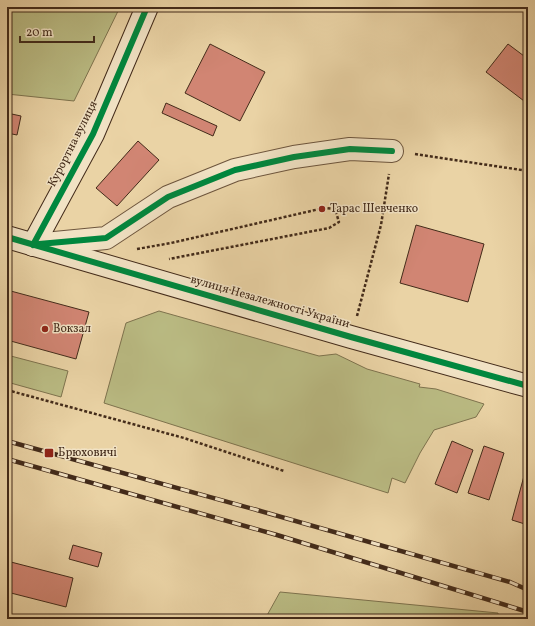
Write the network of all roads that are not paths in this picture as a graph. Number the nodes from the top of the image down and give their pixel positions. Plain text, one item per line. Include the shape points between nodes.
1 (147, 7) edge
2 (392, 151) road end
3 (7, 237) edge
4 (33, 245) junction
5 (528, 386) edge

1 - 4 main road, Курортна вулиця via 93,134
2 - 4 main road via 350,149 294,157 235,170 168,197 106,238
3 - 4 main road, вулиця Незалежності України
4 - 5 main road, вулиця Незалежності України

